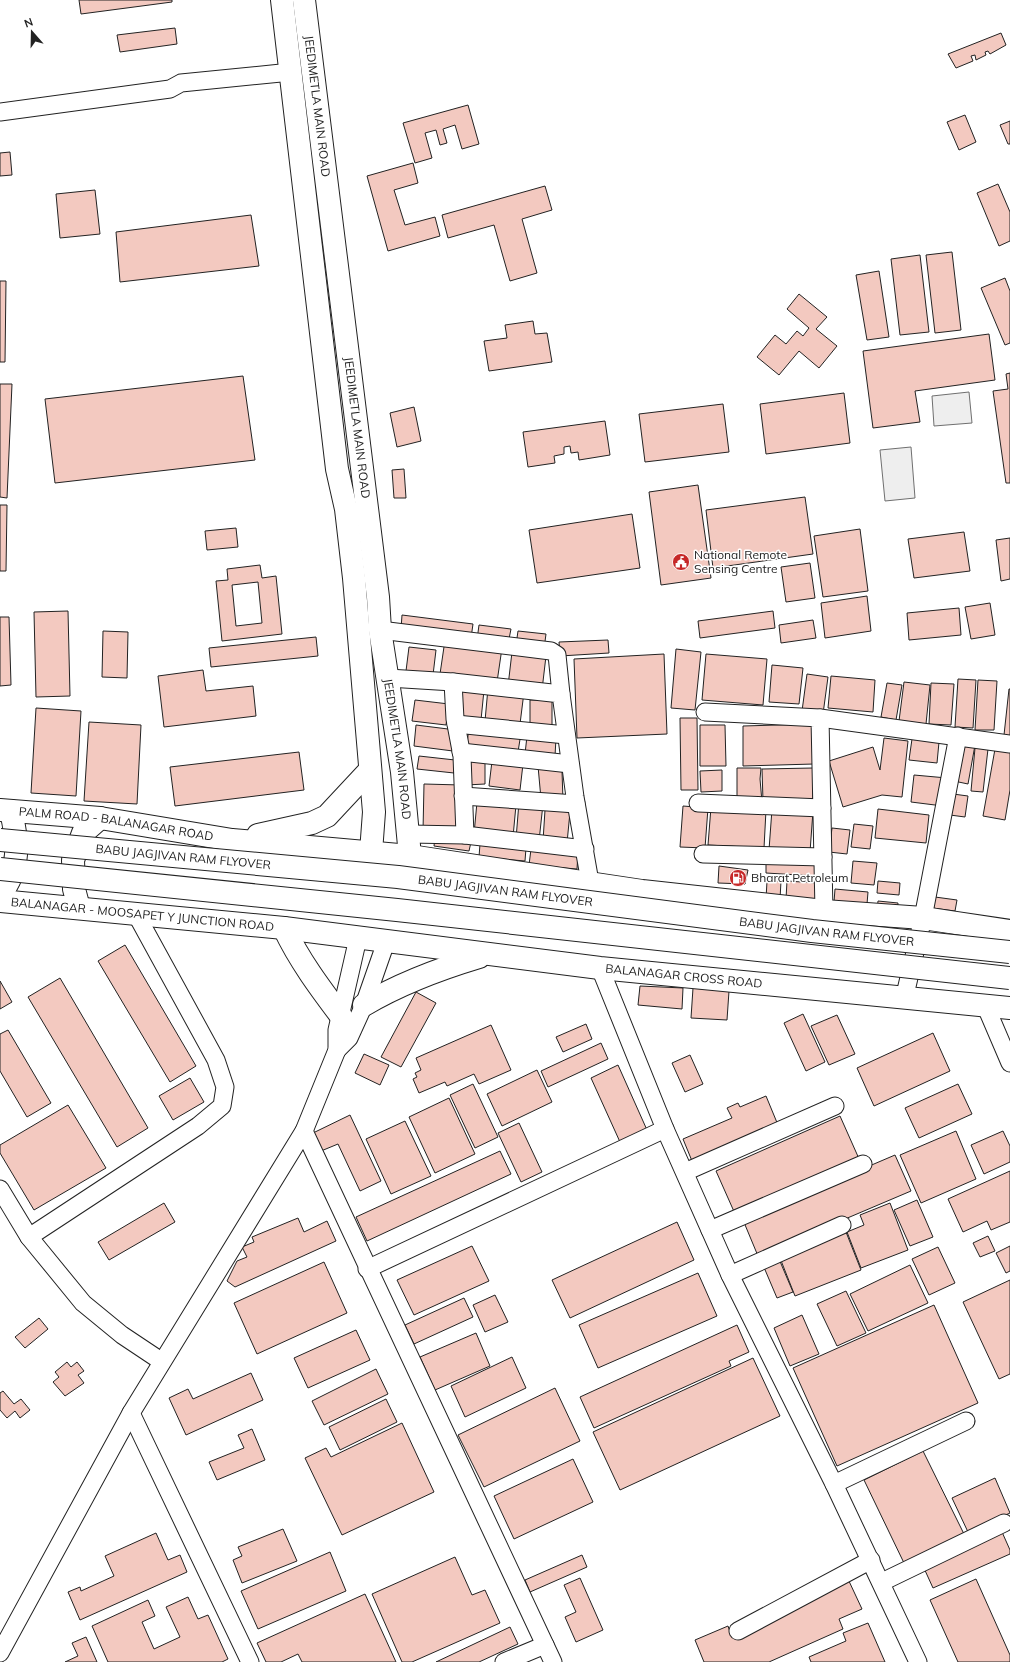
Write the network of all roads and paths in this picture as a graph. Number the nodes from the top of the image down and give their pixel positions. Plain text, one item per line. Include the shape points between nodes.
1 (282, 0) edge
2 (304, 0) edge
3 (291, 78) junction
4 (0, 112) edge
5 (328, 198) junction
6 (306, 202) junction
7 (380, 630) junction
8 (388, 678) junction
9 (453, 682) junction
10 (561, 694) junction
11 (705, 712) dead end
12 (820, 718) junction
13 (456, 724) junction
14 (566, 735) junction
15 (958, 736) junction
16 (1010, 744) edge
17 (461, 752) junction
18 (570, 764) junction
19 (369, 771) junction
20 (463, 796) junction
21 (698, 803) dead end
22 (576, 804) junction
23 (822, 808) junction
24 (6, 810) edge
25 (100, 818) junction
26 (409, 834) junction
27 (465, 835) junction
28 (0, 840) edge
29 (232, 840) junction
30 (585, 849) junction
31 (371, 852) junction
32 (703, 854) dead end
33 (410, 856) junction
34 (823, 857) junction
35 (0, 869) edge
36 (590, 882) junction
37 (0, 895) edge
38 (0, 901) edge
39 (79, 908) junction
40 (824, 911) junction
41 (136, 914) junction
42 (923, 918) junction
43 (284, 928) junction
44 (1010, 931) edge
45 (358, 938) junction
46 (386, 942) junction
47 (1010, 952) edge
48 (488, 954) junction
49 (600, 968) junction
50 (1010, 978) edge
51 (904, 999) junction
52 (364, 1005) junction
53 (986, 1007) junction
54 (1010, 1008) edge
55 (341, 1016) junction
56 (337, 1050) junction
57 (1010, 1063) edge
58 (835, 1106) dead end
59 (665, 1129) junction
60 (304, 1131) junction
61 (863, 1164) dead end
62 (685, 1172) junction
63 (0, 1189) edge
64 (842, 1225) dead end
65 (710, 1230) junction
66 (29, 1237) junction
67 (367, 1269) junction
68 (730, 1275) junction
69 (161, 1361) junction
70 (131, 1412) junction
71 (966, 1421) dead end
72 (834, 1484) junction
73 (1004, 1523) dead end
74 (871, 1560) junction
75 (882, 1582) junction
76 (738, 1631) dead end
77 (545, 1645) junction
78 (0, 1654) edge
79 (250, 1662) edge
80 (504, 1662) edge
81 (553, 1662) edge
82 (918, 1662) edge

1 - 3 main road, JEEDIMETLA MAIN ROAD
2 - 5 main road, JEEDIMETLA MAIN ROAD
3 - 4 street via 178,94 170,89
3 - 6 main road, JEEDIMETLA MAIN ROAD
5 - 6 main road
5 - 7 main road, JEEDIMETLA MAIN ROAD
6 - 19 main road, JEEDIMETLA MAIN ROAD via 337,469 346,509 354,578
7 - 8 main road, JEEDIMETLA MAIN ROAD
7 - 10 street via 551,651 557,655
8 - 9 street
8 - 26 main road, JEEDIMETLA MAIN ROAD
9 - 10 street
9 - 13 street
10 - 14 street
11 - 12 street
12 - 15 street
12 - 23 street
13 - 14 street
13 - 17 street
14 - 18 street
15 - 16 street
15 - 42 street
17 - 18 street
17 - 20 street
18 - 22 street
19 - 29 main road via 327,816 293,828
19 - 31 main road, JEEDIMETLA MAIN ROAD via 374,812
20 - 22 street
20 - 27 street
21 - 23 street
22 - 30 street
23 - 34 street
24 - 25 main road, PALM ROAD - BALANAGAR ROAD
24 - 37 main road via 16,833 17,856 10,883
25 - 29 main road, PALM ROAD - BALANAGAR ROAD
25 - 39 main road via 83,833 73,860 74,888
26 - 27 street
26 - 33 main road, JEEDIMETLA MAIN ROAD
27 - 30 street
28 - 47 main road, BABU JAGJIVAN RAM FLYOVER, bridge via 398,877 812,931
29 - 31 main road, PALM ROAD - BALANAGAR ROAD
30 - 36 street
31 - 33 main road, PALM ROAD - BALANAGAR ROAD
32 - 34 street
33 - 36 main road, PALM ROAD - BALANAGAR ROAD
34 - 40 street
35 - 50 main road, BABU JAGJIVAN RAM FLYOVER, bridge
36 - 40 main road
38 - 39 main road, BALANAGAR - MOOSAPET Y JUNCTION ROAD
39 - 41 main road, BALANAGAR - MOOSAPET Y JUNCTION ROAD
40 - 42 main road
41 - 43 main road, BALANAGAR - MOOSAPET Y JUNCTION ROAD
41 - 66 street via 216,1060 225,1088 222,1106 198,1126
42 - 44 main road
42 - 51 street
43 - 45 main road
43 - 55 main road via 313,979
45 - 46 main road, BALANAGAR CROSS ROAD
45 - 55 street
46 - 48 main road, BALANAGAR CROSS ROAD
46 - 52 street
48 - 49 main road, BALANAGAR CROSS ROAD
48 - 52 main road via 434,970 389,990
49 - 51 main road, BALANAGAR CROSS ROAD
49 - 59 street
51 - 53 main road, BALANAGAR CROSS ROAD
52 - 56 street via 350,1038
53 - 54 main road, BALANAGAR CROSS ROAD
53 - 57 street
55 - 56 street via 337,1030
56 - 60 street
58 - 62 street
59 - 62 street
59 - 67 street
60 - 67 street
60 - 69 street
61 - 65 street
62 - 65 street
63 - 66 street
64 - 68 street
65 - 68 street
66 - 69 street via 83,1303 122,1336
67 - 77 street
68 - 72 street
69 - 70 street
70 - 78 street
70 - 79 street
71 - 72 street
72 - 74 street
73 - 75 street
74 - 75 street
74 - 76 street
75 - 82 street
77 - 80 street
77 - 81 street

